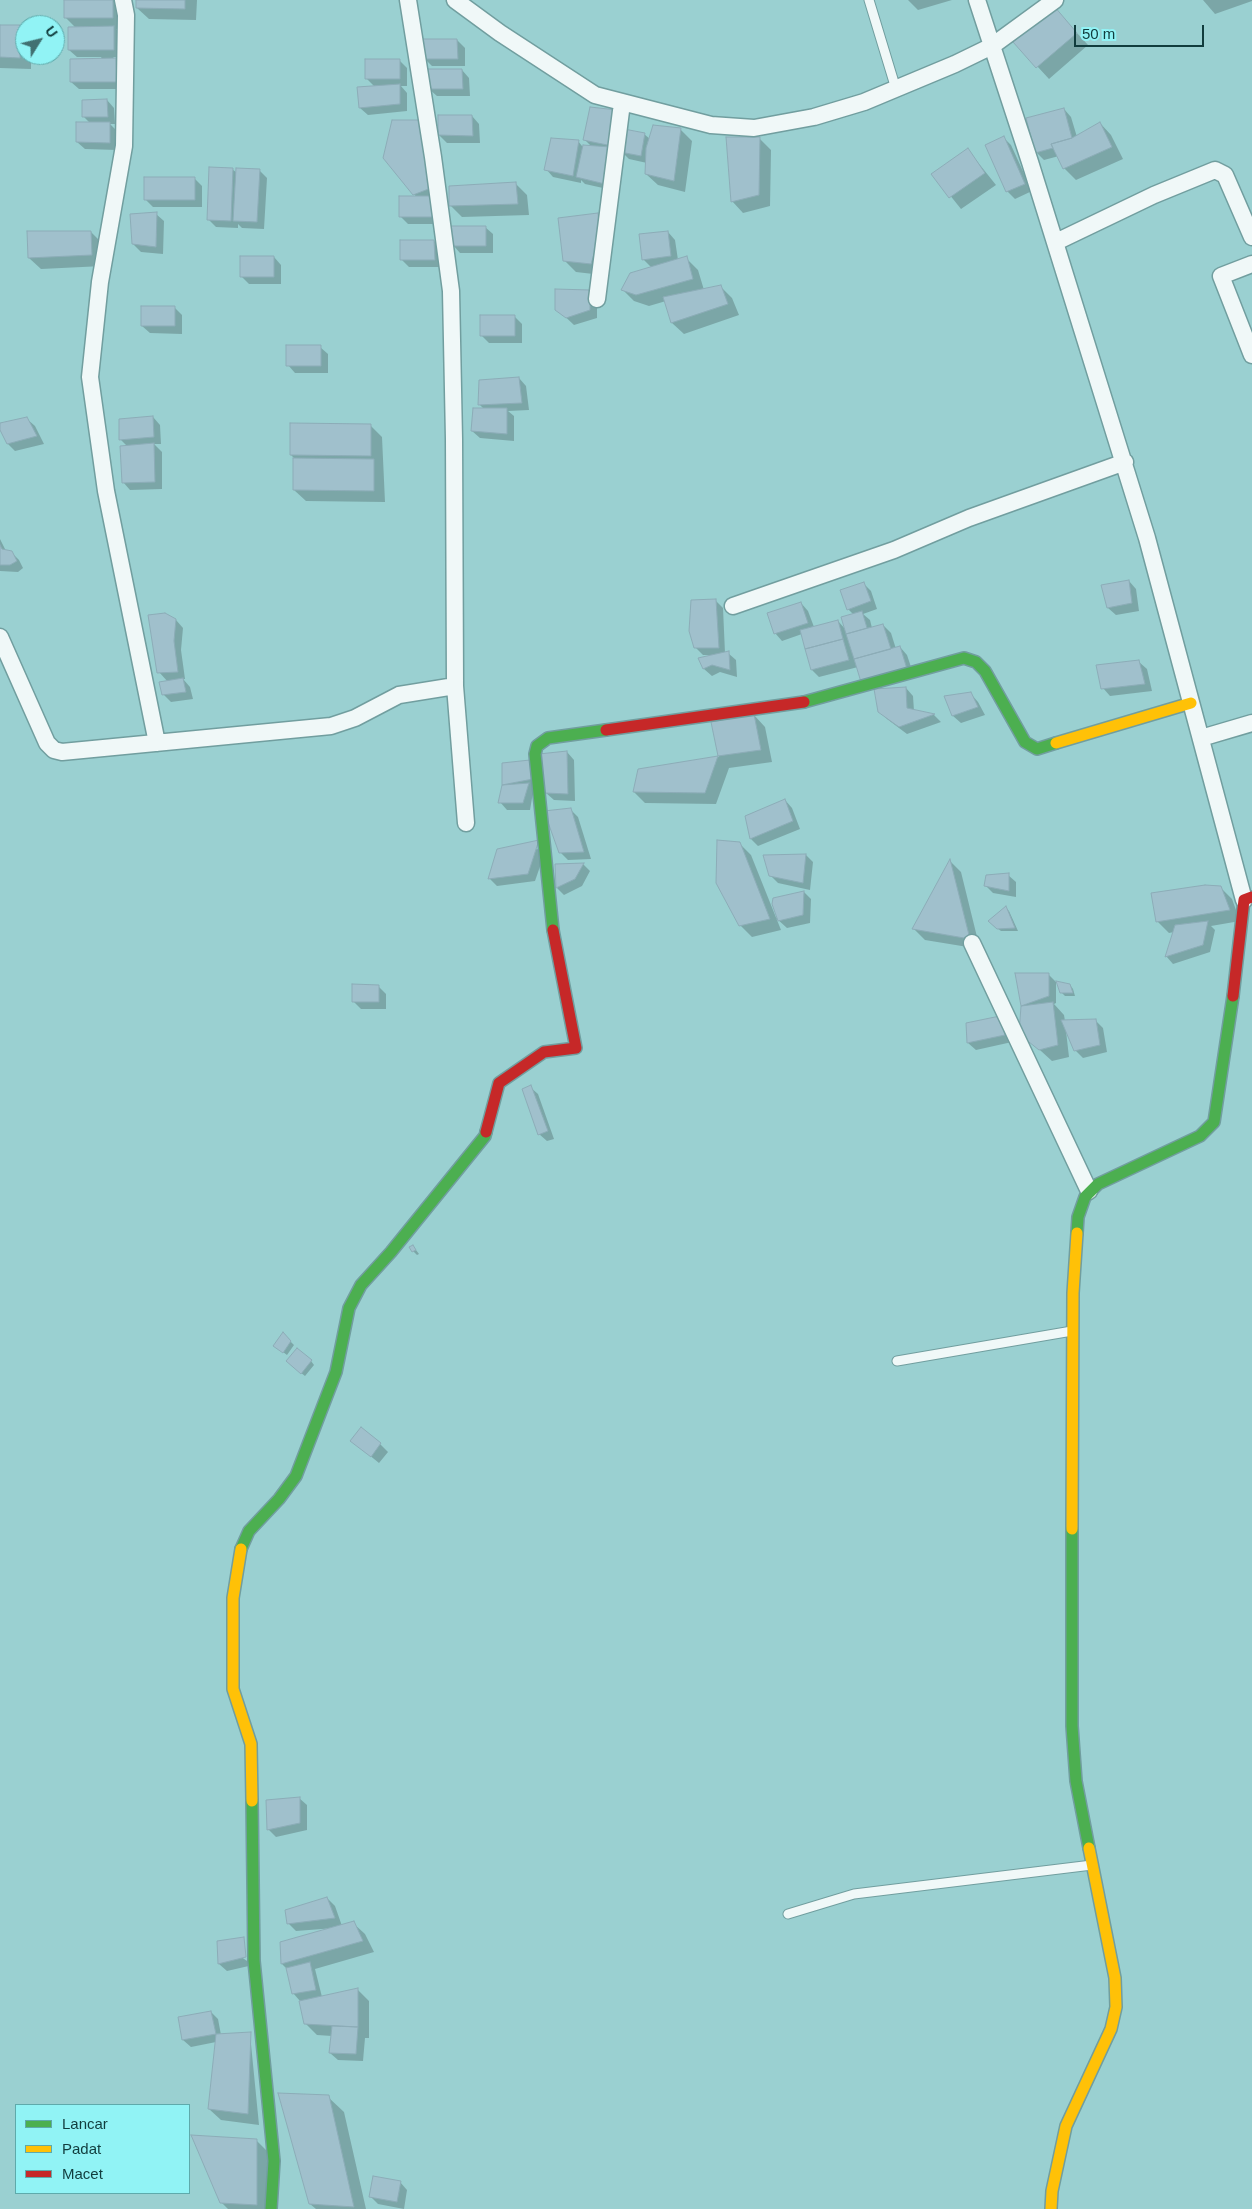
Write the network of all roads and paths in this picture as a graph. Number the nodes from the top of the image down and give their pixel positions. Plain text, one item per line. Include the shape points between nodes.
1 (123, 0) edge
2 (408, 0) edge
3 (455, 0) edge
4 (869, 0) edge
5 (977, 0) edge
6 (1055, 0) edge
7 (992, 46) junction
8 (896, 89) junction
9 (622, 103) junction
10 (1252, 237) edge
11 (1056, 242) junction
12 (1252, 264) edge
13 (597, 300) dead end
14 (1252, 355) edge
15 (1125, 462) junction
16 (733, 606) dead end
17 (0, 637) edge
18 (456, 686) junction
19 (1191, 703) junction
20 (1252, 723) edge
21 (1201, 738) junction
22 (157, 742) junction
23 (466, 823) dead end
24 (1248, 898) edge
25 (972, 943) dead end
26 (1089, 1191) junction
27 (1073, 1331) junction
28 (897, 1361) dead end
29 (1092, 1865) junction
30 (788, 1914) dead end
31 (271, 2209) edge
32 (1051, 2209) edge

1 - 22 street via 126,15 124,146 100,282 90,377 106,491
2 - 18 street via 451,291
3 - 9 street via 590,93
4 - 8 lane
5 - 7 street
6 - 7 street
7 - 8 street
7 - 11 street
8 - 9 street via 814,117 754,128 711,125
9 - 13 street
10 - 11 street via 1225,175 1215,170
11 - 15 street
12 - 14 street via 1221,276
15 - 16 street via 970,518 894,550
15 - 19 street
17 - 22 street via 35,721 54,750 62,752
18 - 22 street via 399,694 356,718 331,726
18 - 23 street
19 - 21 street
19 - 31 street via 1038,749 1025,742 986,671 976,662 964,658 796,704 559,736 548,738 537,746 535,754 554,935 576,1048 544,1052 499,1083 485,1136 391,1252 360,1285 349,1308 336,1372 296,1476 249,1531 238,1558 233,1598 233,1689 251,1744 254,1962 274,2161
20 - 21 street
21 - 24 street
24 - 26 street via 1214,1122 1200,1136
25 - 26 street
26 - 27 street via 1078,1217
27 - 28 lane
27 - 29 street via 1072,1726 1075,1776
29 - 30 lane via 854,1894
29 - 32 street via 1114,1978 1116,2006 1111,2028 1066,2126

